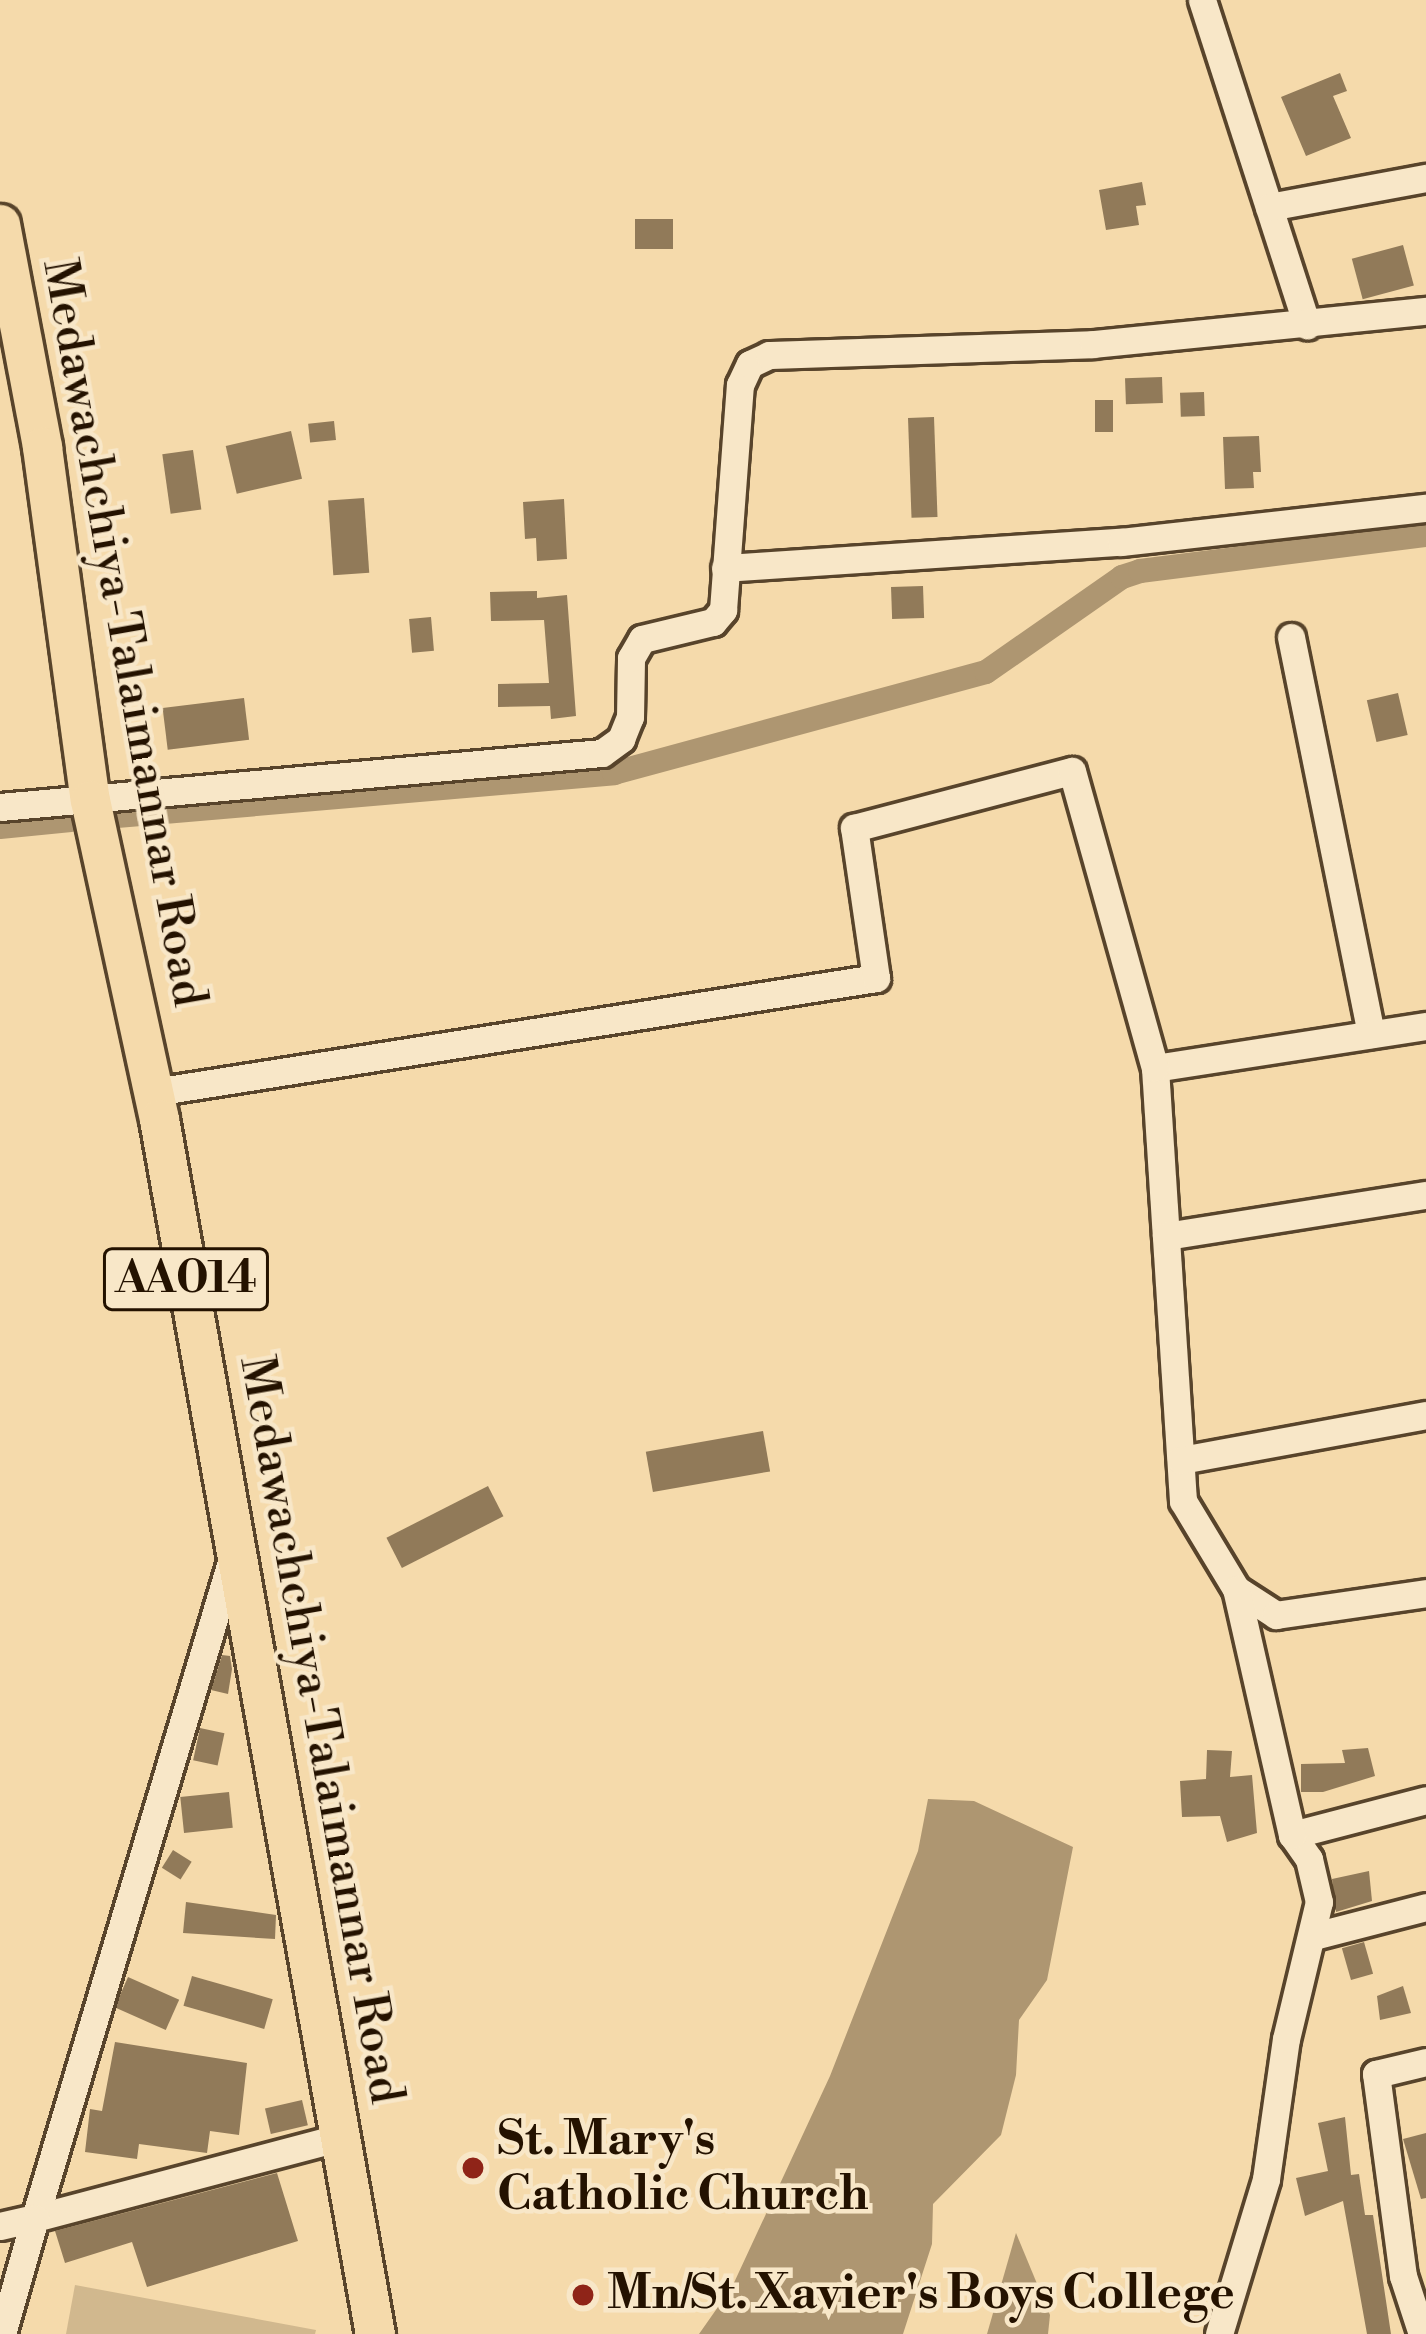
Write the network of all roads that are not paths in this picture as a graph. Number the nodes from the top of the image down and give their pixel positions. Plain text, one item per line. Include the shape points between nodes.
1 (1202, 0) edge
2 (1426, 178) edge
3 (1269, 207) junction
4 (0, 224) edge
5 (1426, 311) edge
6 (1307, 326) junction
7 (1426, 508) edge
8 (725, 568) junction
9 (1292, 637) dead end
10 (90, 800) junction
11 (0, 807) edge
12 (1426, 1026) edge
13 (1371, 1034) junction
14 (1155, 1068) junction
15 (154, 1092) junction
16 (1426, 1195) edge
17 (1166, 1236) junction
18 (1426, 1415) edge
19 (1181, 1460) junction
20 (233, 1555) junction
21 (1236, 1589) junction
22 (1426, 1594) edge
23 (1426, 1800) edge
24 (1292, 1835) junction
25 (1426, 1907) edge
26 (1314, 1936) junction
27 (1426, 2062) edge
28 (342, 2137) junction
29 (35, 2218) junction
30 (0, 2226) edge
31 (1415, 2270) edge
32 (2, 2334) edge
33 (375, 2334) edge
34 (1219, 2334) edge
35 (1422, 2334) edge

1 - 3 street
2 - 3 street
3 - 6 street
4 - 10 highway, Medawachchiya-Talaimannar Road / AA014 via 42,447
5 - 6 street
6 - 8 street via 1093,344 770,355 750,364 740,386
7 - 8 street via 1121,542
8 - 10 street via 723,610 713,622 642,639 632,658 629,717 621,739 602,753
9 - 13 street
10 - 11 street
10 - 15 highway, Medawachchiya-Talaimannar Road / AA014
12 - 13 street
13 - 14 street
14 - 15 street via 1072,771 854,828 876,978
14 - 17 street
15 - 20 highway, Medawachchiya-Talaimannar Road / AA014
16 - 17 street
17 - 19 street
18 - 19 street
19 - 21 street via 1184,1501
20 - 28 highway, Medawachchiya-Talaimannar Road / AA014
20 - 29 street
21 - 22 street via 1276,1615
21 - 24 street
23 - 24 street
24 - 26 street via 1309,1859 1319,1902
25 - 26 street
26 - 34 street via 1286,2039 1266,2180
27 - 31 street via 1376,2074
28 - 29 street
28 - 33 highway, Medawachchiya-Talaimannar Road / AA014
29 - 30 street
29 - 32 street
31 - 35 street

